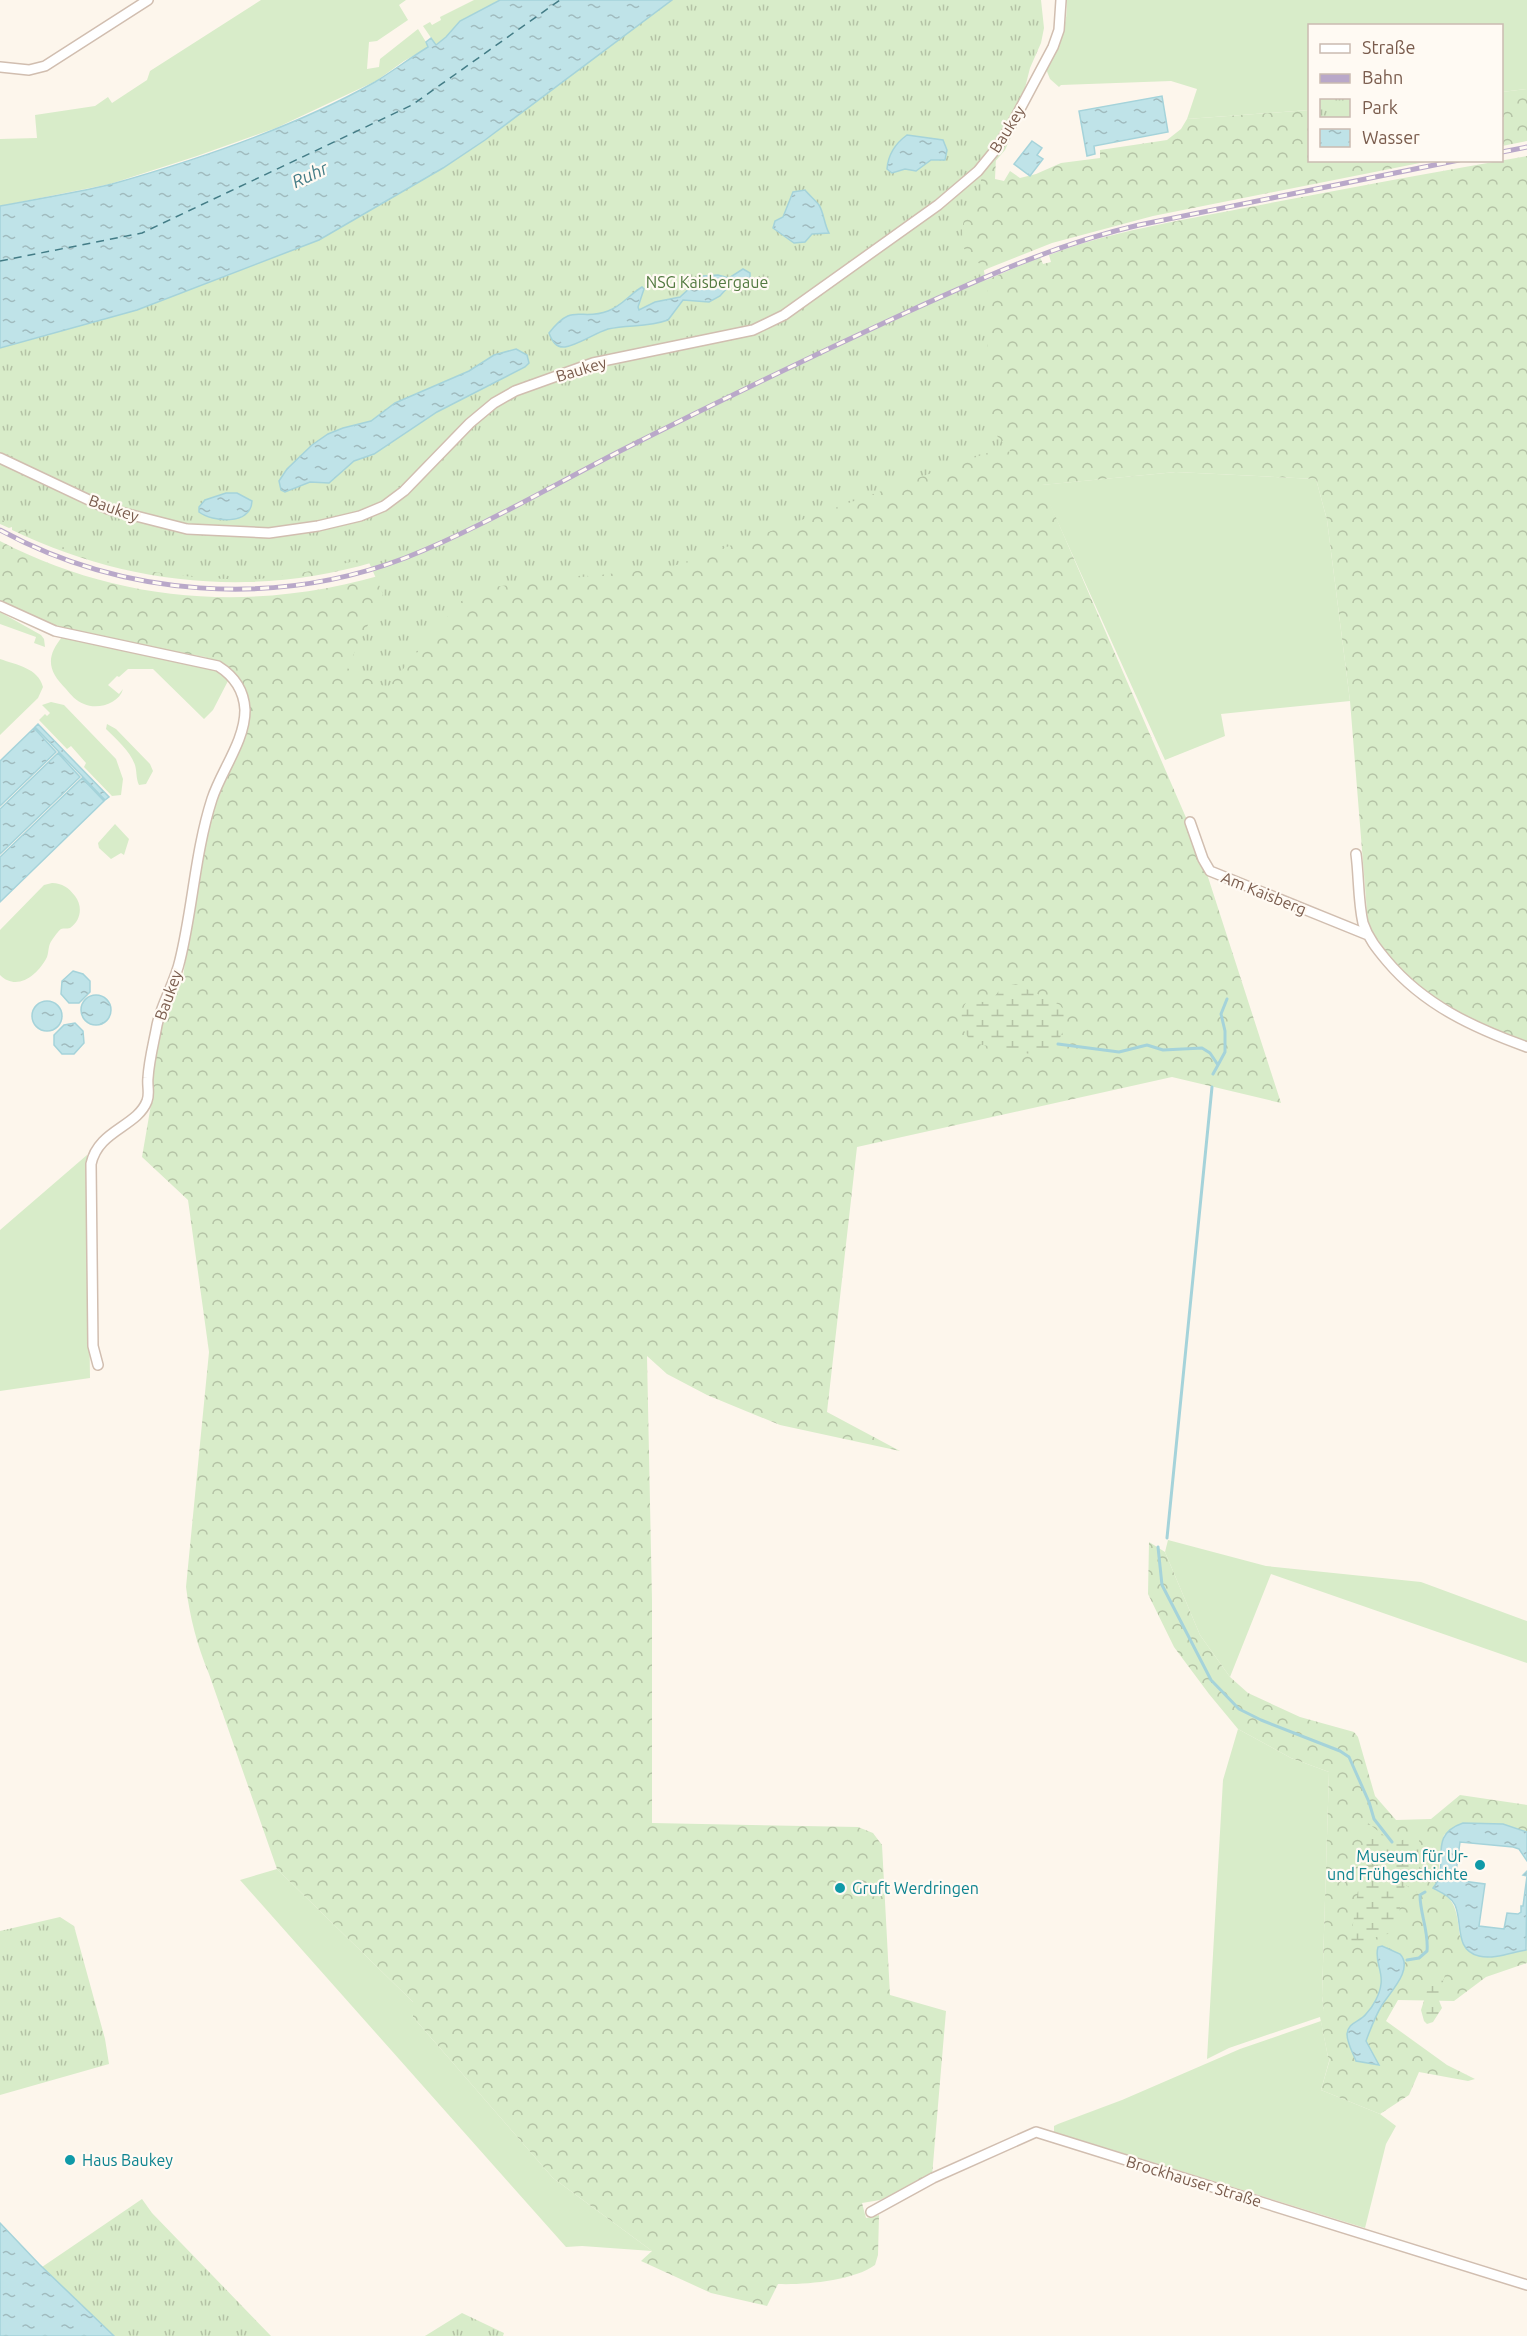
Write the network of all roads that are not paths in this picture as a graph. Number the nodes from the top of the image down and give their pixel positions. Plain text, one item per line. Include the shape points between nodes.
1 (148, 0) edge
2 (1061, 0) edge
3 (0, 67) edge
4 (0, 458) edge
5 (0, 606) edge
6 (1190, 822) dead end
7 (1356, 854) dead end
8 (1368, 935) junction
9 (1527, 1047) edge
10 (98, 1365) dead end
11 (871, 2212) dead end
12 (1527, 2284) edge

1 - 3 street via 45,66 29,70
2 - 4 street, Baukey via 1059,30 1053,47 1012,124 978,171 938,205 784,315 753,330 593,363 515,391 470,423 404,491 384,506 318,526 269,533 187,530 108,509
5 - 10 street, Baukey via 55,631 218,666 237,682 244,710 242,729 211,801 180,961 158,1021 149,1064 149,1098 144,1108 99,1145 93,1155 93,1346
6 - 8 street, Am Kaisberg via 1210,871
7 - 8 street via 1363,922
8 - 9 street via 1399,976 1417,992 1469,1024
11 - 12 street, Brockhauser Straße via 933,2178 1036,2132

